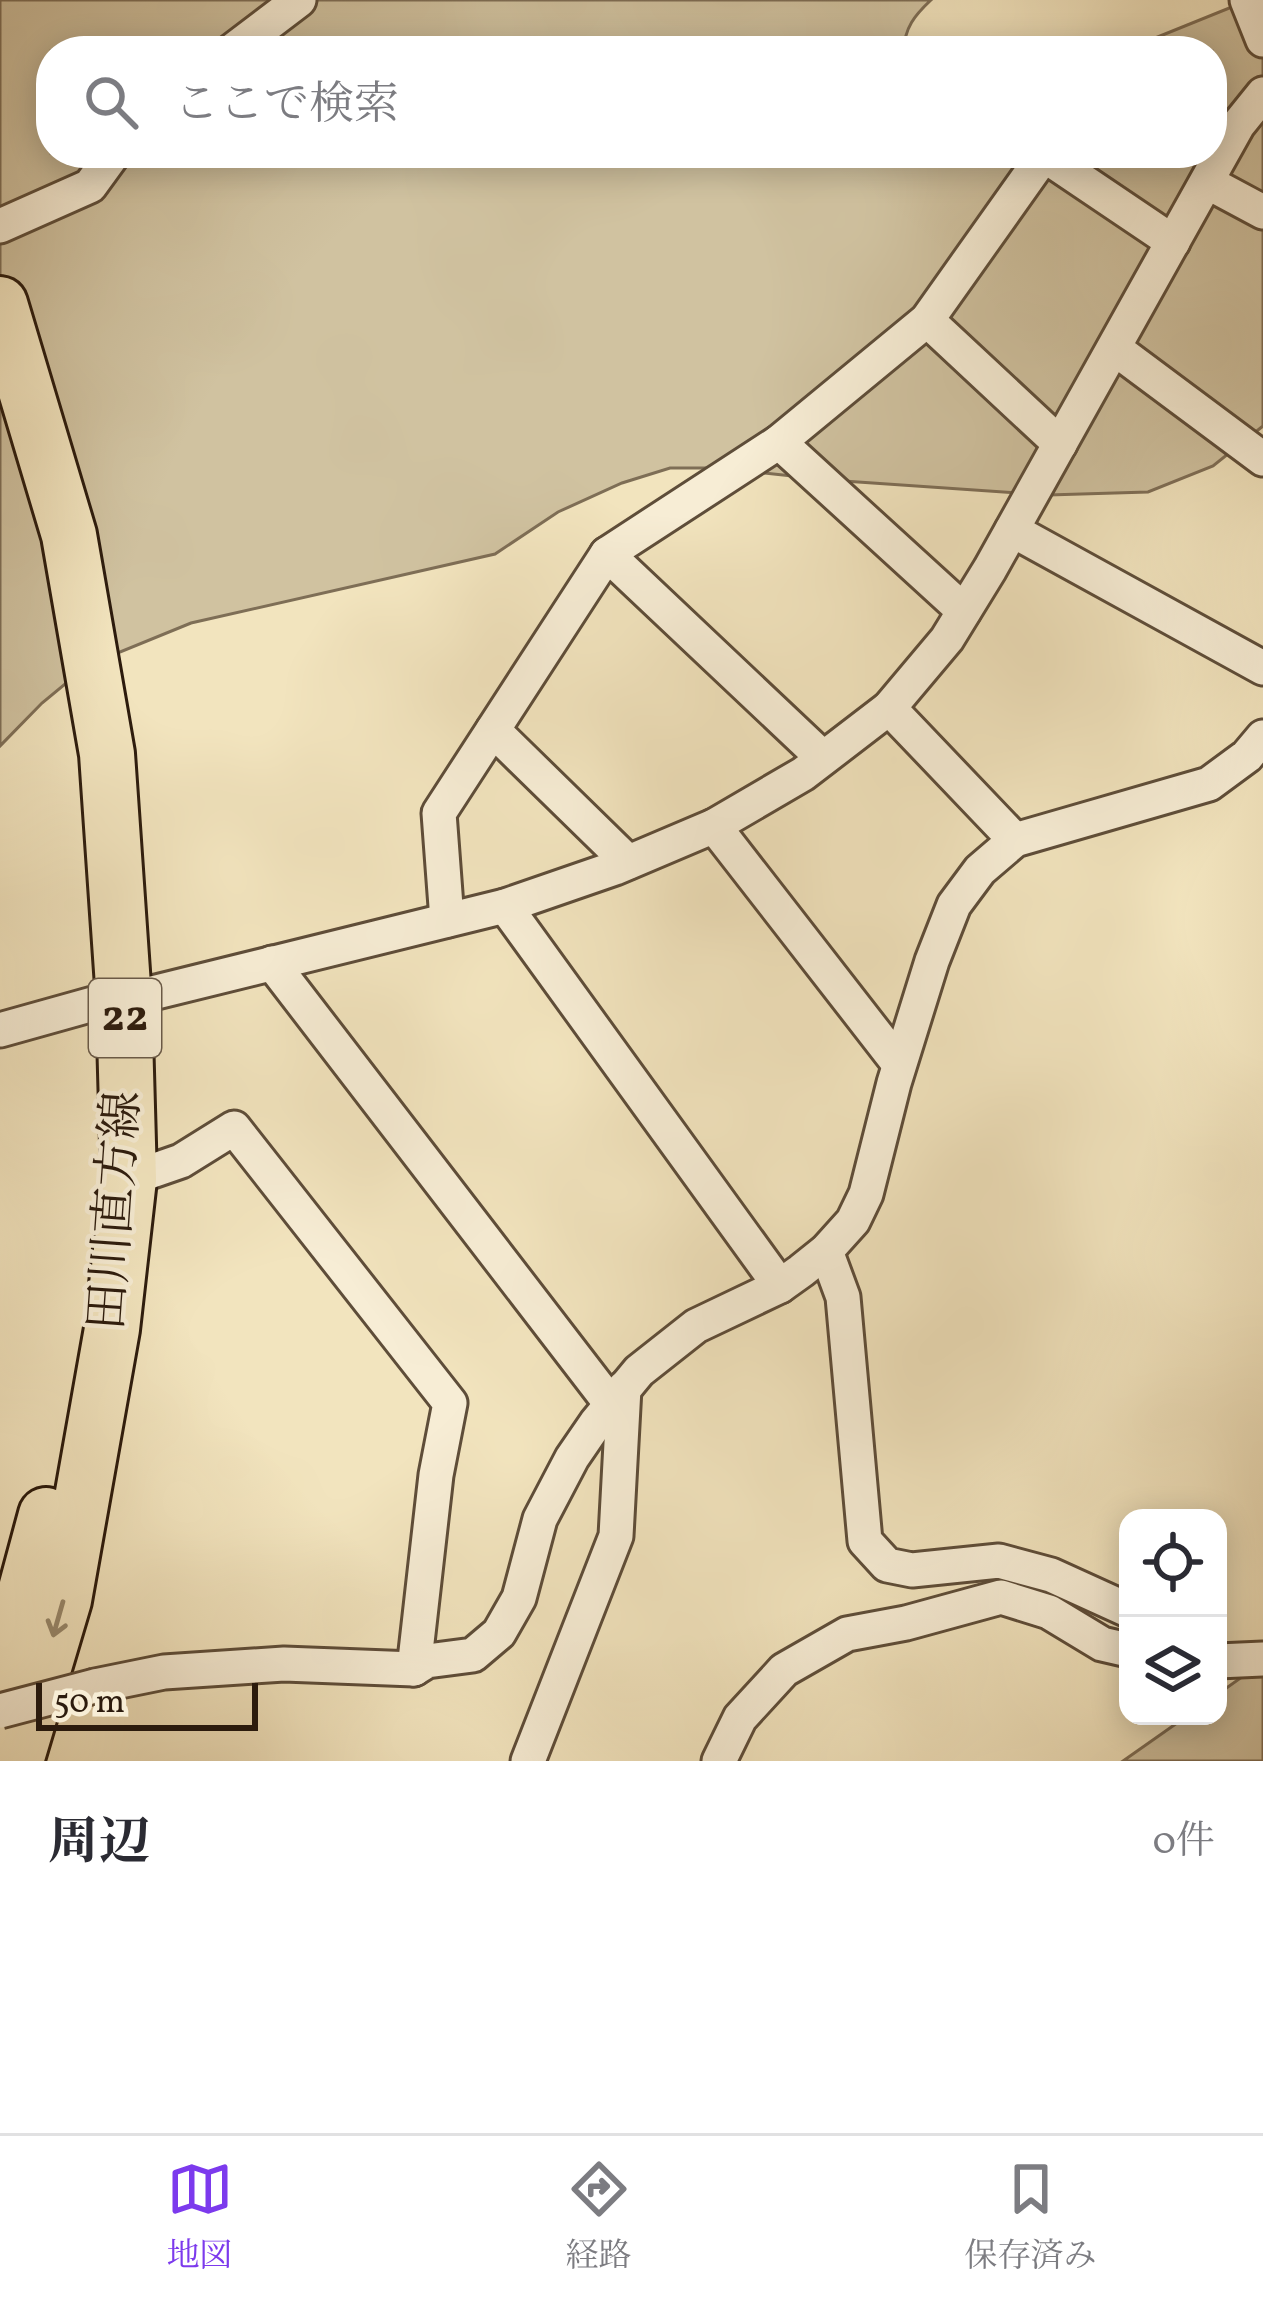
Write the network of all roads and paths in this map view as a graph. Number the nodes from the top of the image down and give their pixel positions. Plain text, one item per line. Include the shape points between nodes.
1 (299, 0) edge
2 (1246, 0) edge
3 (252, 36) edge
4 (1263, 40) edge
5 (1263, 94) edge
6 (1227, 145) edge
7 (103, 168) edge
8 (1035, 168) edge
9 (1063, 168) edge
10 (1215, 168) edge
11 (1207, 182) junction
12 (1263, 212) edge
13 (0, 226) edge
14 (1173, 242) junction
15 (0, 304) edge
16 (927, 320) junction
17 (1114, 348) junction
18 (0, 404) edge
19 (778, 442) junction
20 (1060, 444) junction
21 (1263, 459) edge
22 (1012, 530) junction
23 (607, 554) junction
24 (964, 611) junction
25 (1263, 668) edge
26 (890, 708) junction
27 (493, 730) junction
28 (1263, 736) edge
29 (824, 758) junction
30 (714, 826) junction
31 (1015, 840) junction
32 (628, 862) junction
33 (505, 906) junction
34 (446, 920) junction
35 (272, 963) junction
36 (108, 1002) junction
37 (0, 1030) edge
38 (899, 1064) junction
39 (129, 1179) junction
40 (826, 1252) junction
41 (780, 1286) junction
42 (618, 1396) junction
43 (1119, 1606) edge
44 (1119, 1648) edge
45 (1263, 1658) edge
46 (1227, 1660) edge
47 (414, 1669) junction
48 (0, 1686) edge
49 (0, 1711) edge
50 (16, 1761) edge
51 (528, 1761) edge
52 (719, 1761) edge

1 - 3 street
2 - 4 street
5 - 6 street
7 - 13 street via 90,186
8 - 16 street
9 - 14 street
10 - 11 street
11 - 12 street
11 - 14 street
14 - 17 street
15 - 36 main road, 田川直方線 / 22 via 69,535 107,754
16 - 19 street
16 - 20 street
17 - 20 street
17 - 21 street
18 - 36 main road, 田川直方線 / 22 via 38,548 76,753
19 - 23 street
19 - 24 street
20 - 22 street
22 - 24 street
22 - 25 street
23 - 27 street
23 - 29 street
24 - 26 street
26 - 29 street
26 - 31 street
27 - 32 street
27 - 34 street via 439,813
28 - 31 street via 1209,784
29 - 30 street
30 - 32 street
30 - 38 street
31 - 38 street via 954,905
32 - 33 street
33 - 34 street
33 - 41 street
34 - 35 street
35 - 36 street
35 - 42 street
36 - 37 street
36 - 39 main road, 田川直方線 / 22
36 - 48 main road, 田川直方線 / 22 via 76,1352 44,1528
38 - 40 street via 866,1194
39 - 47 street via 182,1161 234,1128 450,1403
39 -> 50 main road, 田川直方線 / 22 via 112,1329 64,1600
40 - 41 street
40 - 43 street via 843,1297 865,1541 887,1565 1000,1561
41 - 42 street via 696,1326
42 - 47 street via 540,1520 519,1598 499,1634 473,1655
42 - 51 street via 616,1536
44 - 52 street via 1001,1597 847,1634 784,1670 740,1718
45 - 46 street
47 - 49 street, bridge via 284,1664 164,1672

